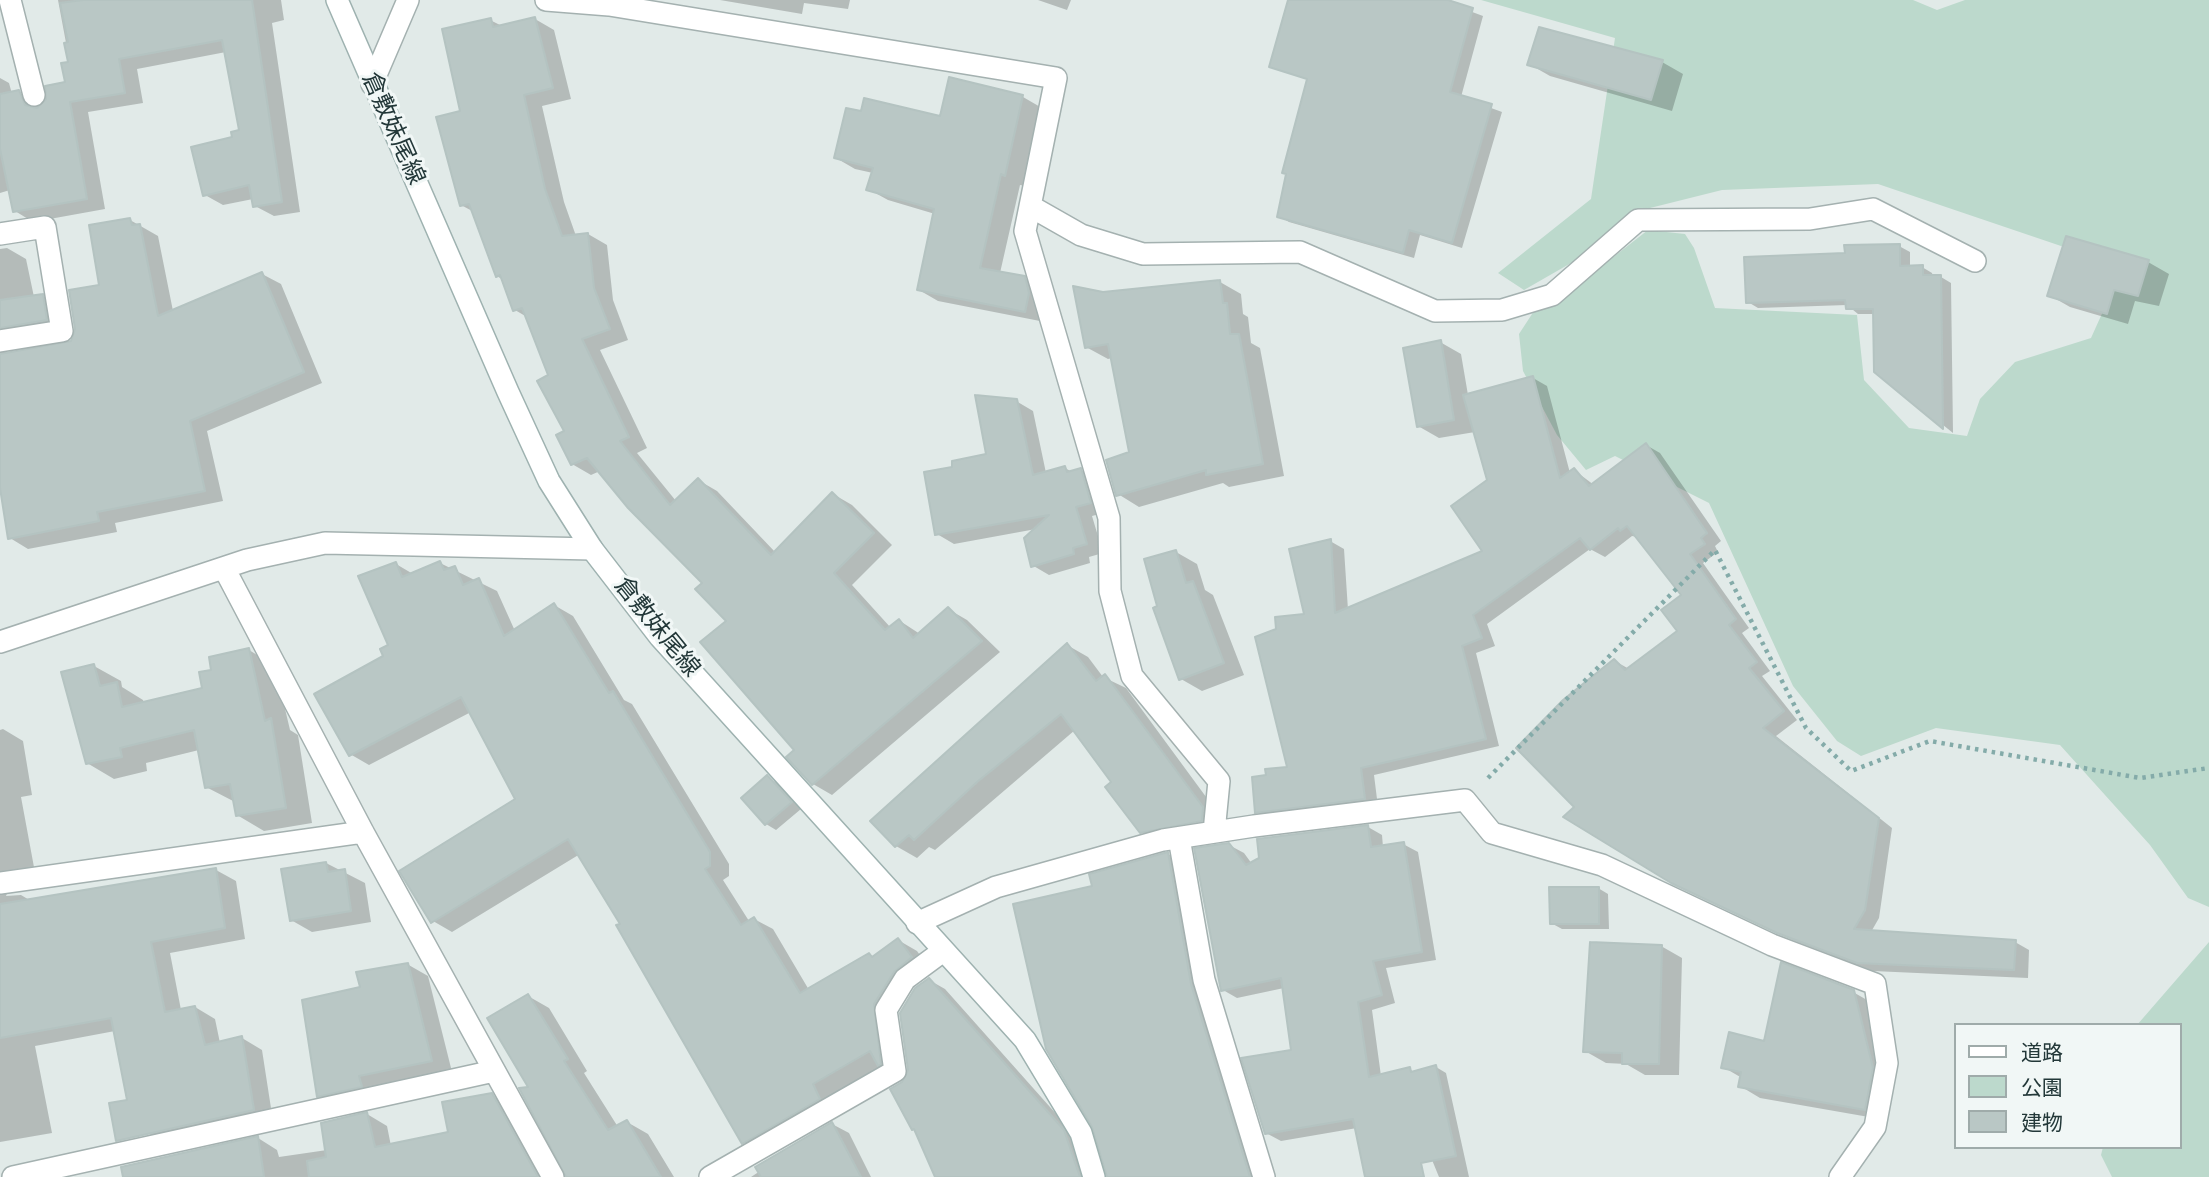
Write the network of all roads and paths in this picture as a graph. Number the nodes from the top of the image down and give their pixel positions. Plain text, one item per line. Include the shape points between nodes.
1 (10, 0) edge
2 (337, 0) edge
3 (408, 0) edge
4 (546, 0) edge
5 (372, 84) junction
6 (34, 95) dead end
7 (1030, 206) junction
8 (0, 234) edge
9 (1975, 261) dead end
10 (0, 341) edge
11 (592, 549) junction
12 (224, 568) junction
13 (0, 642) edge
14 (2209, 768) edge
15 (1465, 800) junction
16 (363, 832) junction
17 (1214, 832) junction
18 (1179, 838) junction
19 (0, 883) edge
20 (917, 923) junction
21 (943, 951) junction
22 (494, 1071) junction
23 (13, 1177) edge
24 (553, 1177) edge
25 (710, 1177) edge
26 (1094, 1177) edge
27 (1264, 1177) edge
28 (1840, 1177) edge

1 - 6 street
2 - 5 street, 倉敷妹尾線
3 - 5 street
4 - 7 street via 609,5 1056,78
5 - 11 street, 倉敷妹尾線 via 549,481
7 - 9 street via 1080,235 1143,254 1300,252 1435,311 1502,310 1552,295 1638,220 1796,219 1873,209
7 - 17 street via 1025,231 1110,518 1110,591 1132,676 1219,782
8 - 10 street via 45,227 62,331
11 - 12 street via 325,543
11 - 20 street, 倉敷妹尾線 via 660,637
12 - 13 street
12 - 16 street
14 - 15 path via 2140,778 1930,741 1851,771 1806,729 1715,550
15 - 17 street
15 - 28 street via 1492,833 1602,866 1772,946 1875,984 1887,1063 1875,1127
16 - 19 street
16 - 22 street
17 - 18 street
18 - 20 street via 996,887
18 - 27 street via 1204,980
20 - 21 street, 倉敷妹尾線
21 - 25 street via 905,979 886,1010 895,1071
21 - 26 street, 倉敷妹尾線 via 1025,1040 1081,1133
22 - 23 street
22 - 24 street

